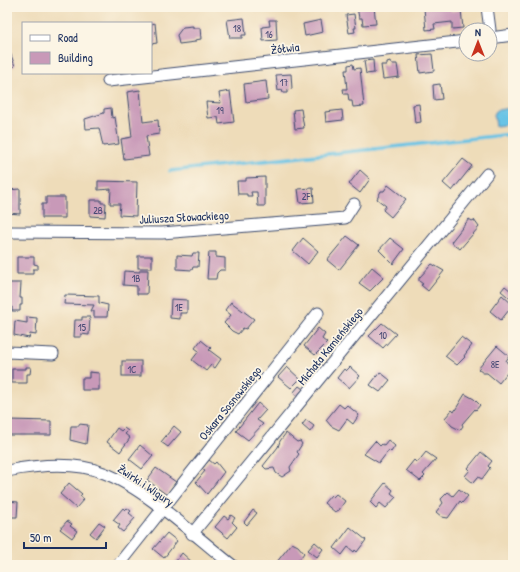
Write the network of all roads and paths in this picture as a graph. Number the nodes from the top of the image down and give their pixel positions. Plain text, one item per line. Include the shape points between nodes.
1 (487, 7) edge
2 (489, 22) edge
3 (513, 35) edge
4 (498, 37) edge
5 (458, 42) edge
6 (108, 81) dead end
7 (487, 174) dead end
8 (354, 204) dead end
9 (7, 232) edge
10 (318, 312) dead end
11 (7, 352) edge
12 (53, 354) dead end
13 (7, 471) edge
14 (162, 509) junction
15 (192, 534) junction
16 (118, 565) edge
17 (232, 565) edge

1 - 2 street
3 - 4 street
5 - 6 street, Żółwia
7 - 15 street, Michała Kamieńskiego
8 - 9 street, Juliusza Słowackiego via 345,218 162,233
10 - 14 street, Oskara Sosnowskiego
11 - 12 street
13 - 14 street, Żwirki i Wigury via 54,465 103,472
14 - 15 street, Żwirki i Wigury
14 - 16 street, Oskara Sosnowskiego
15 - 17 street, Żwirki i Wigury

